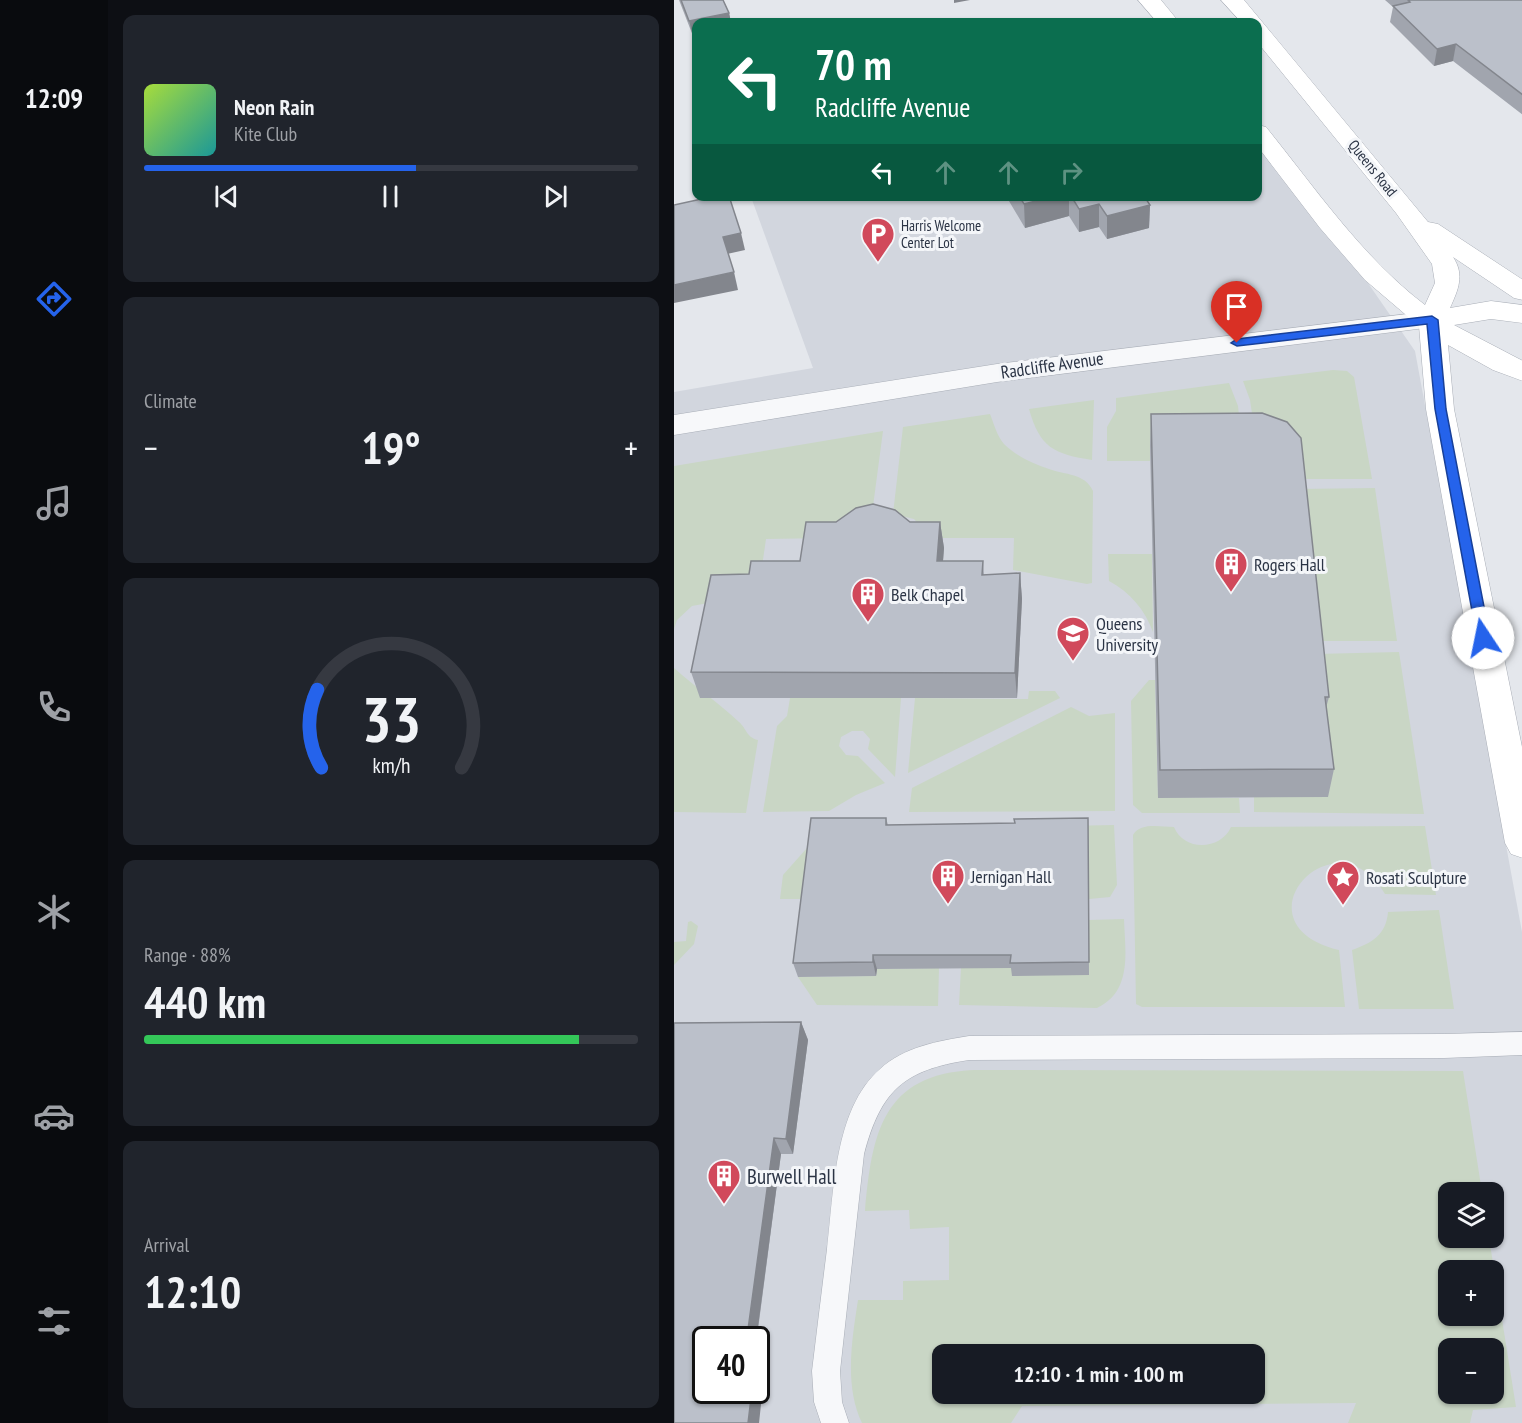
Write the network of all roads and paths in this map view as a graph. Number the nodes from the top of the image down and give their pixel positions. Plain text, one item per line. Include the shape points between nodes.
1 (1150, 0) edge
2 (1232, 0) edge
3 (1165, 18) edge
4 (1248, 18) edge
5 (1262, 34) edge
6 (1262, 137) edge
7 (1404, 208) junction
8 (1523, 292) edge
9 (1523, 314) edge
10 (1432, 320) junction
11 (1523, 372) edge
12 (674, 425) edge
13 (1523, 843) edge
14 (1523, 1043) edge
15 (835, 1423) edge

1 - 3 street
2 - 4 street
5 - 7 street, Queens Road
6 - 10 street via 1376,275
7 - 8 street via 1456,250
7 - 10 street, Queens Road via 1440,256 1448,278
9 - 10 street via 1491,310
10 - 11 street via 1476,350
10 - 12 street, Radcliffe Avenue via 997,373
10 - 13 street via 1440,409
14 - 15 lane via 969,1048 921,1057 901,1067 867,1102 851,1154 827,1353 828,1402

